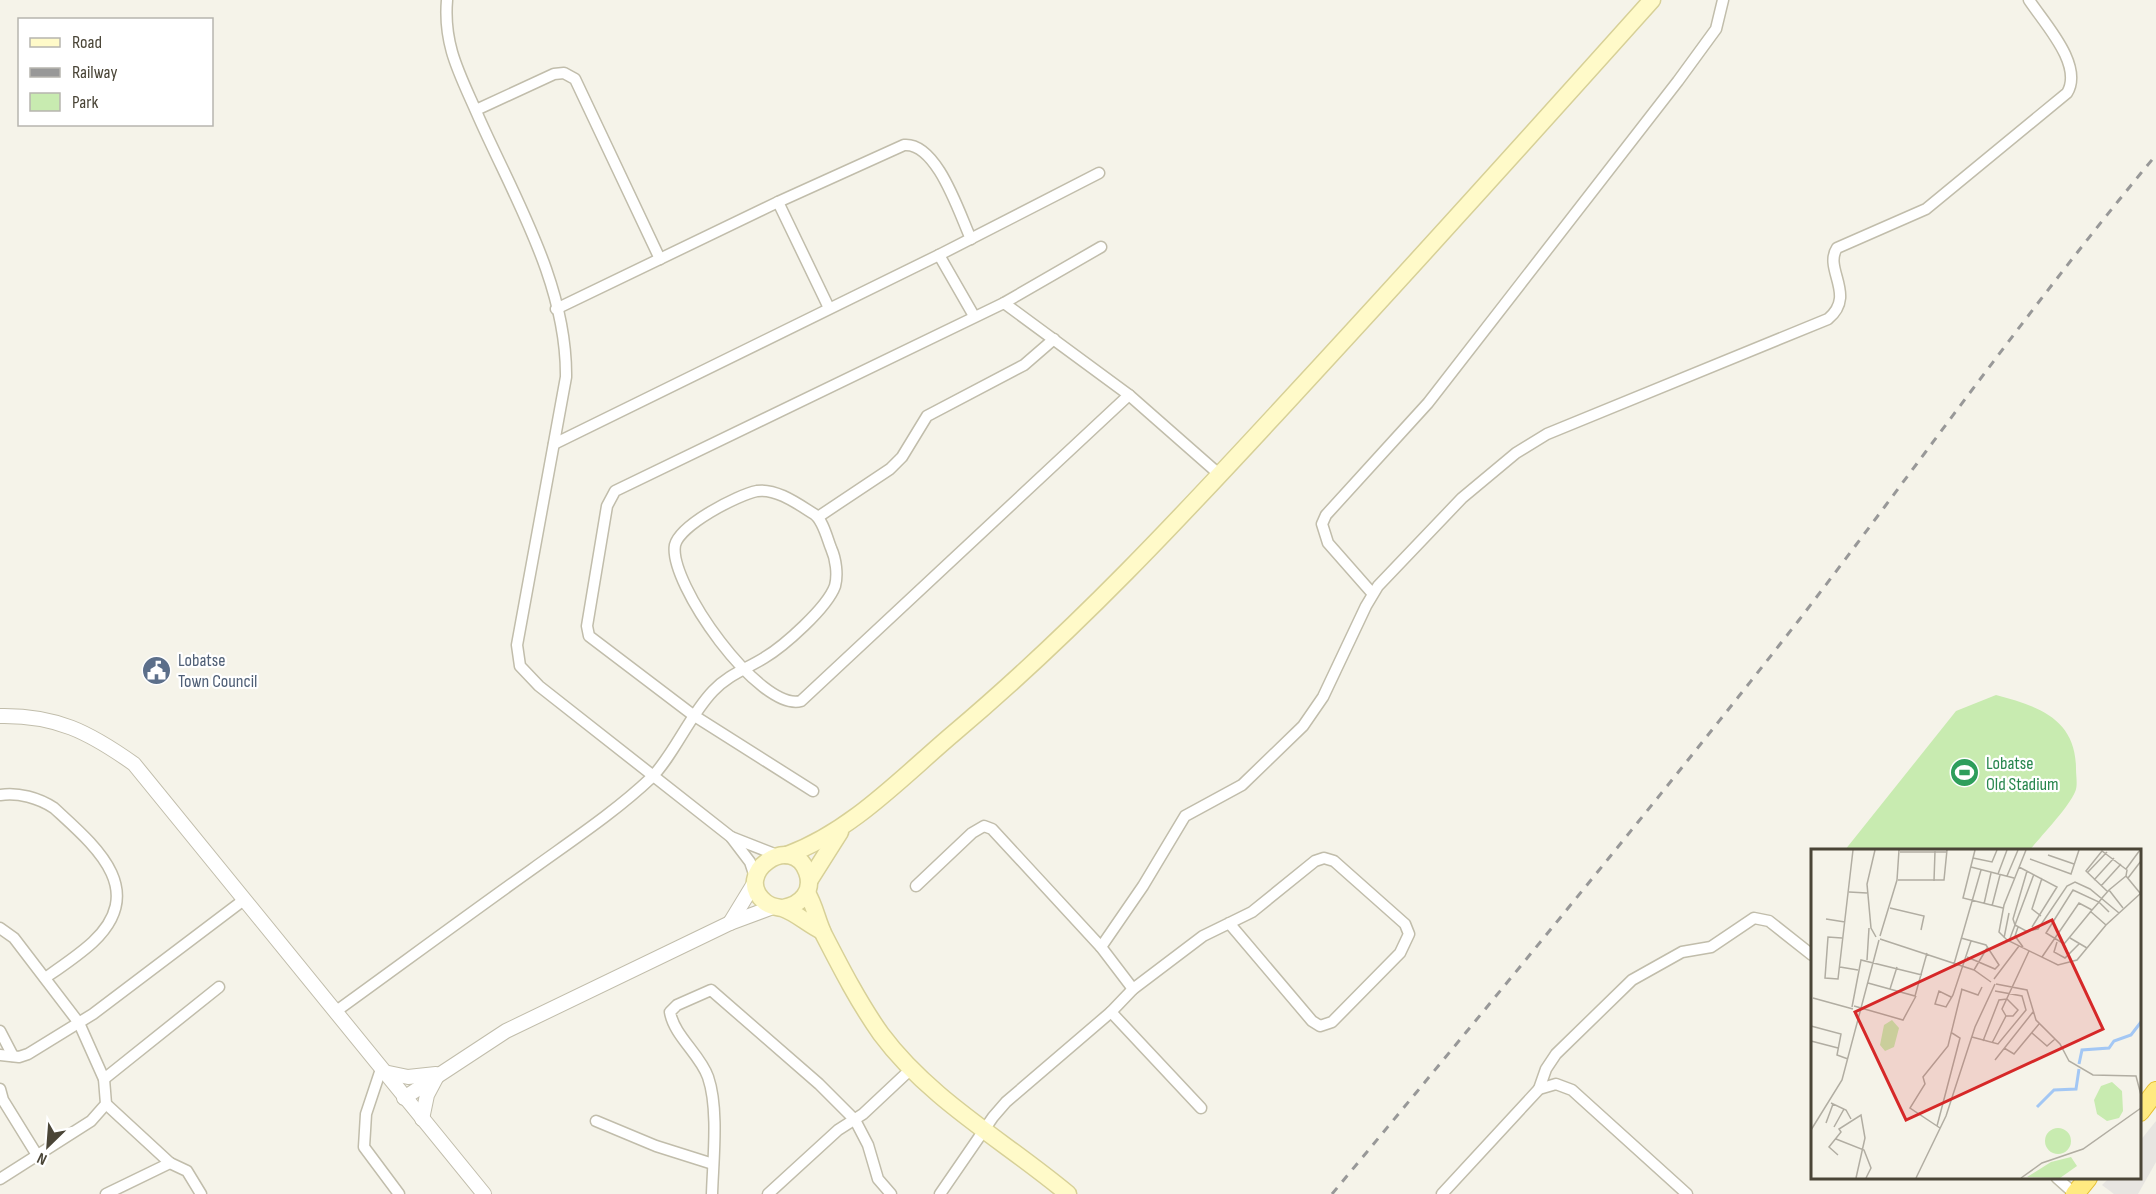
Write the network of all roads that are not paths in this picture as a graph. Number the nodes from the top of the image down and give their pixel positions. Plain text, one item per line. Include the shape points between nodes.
1 (447, 0) edge
2 (1652, 0) edge
3 (1723, 0) edge
4 (2029, 0) edge
5 (476, 110) junction
6 (1099, 173) dead end
7 (778, 202) junction
8 (971, 239) junction
9 (1101, 247) dead end
10 (939, 255) junction
11 (660, 259) junction
12 (1004, 303) junction
13 (829, 308) junction
14 (556, 309) junction
15 (974, 316) junction
16 (1054, 339) junction
17 (1129, 395) junction
18 (554, 444) junction
19 (1220, 475) junction
20 (818, 517) junction
21 (1372, 593) junction
22 (741, 669) junction
23 (693, 715) junction
24 (0, 716) edge
25 (653, 776) junction
26 (813, 791) dead end
27 (0, 795) edge
28 (844, 827) junction
29 (730, 837) junction
30 (782, 855) junction
31 (755, 880) junction
32 (916, 886) dead end
33 (808, 887) junction
34 (245, 899) junction
35 (778, 908) junction
36 (730, 923) junction
37 (1229, 923) junction
38 (0, 928) edge
39 (822, 931) junction
40 (1101, 947) junction
41 (1811, 954) edge
42 (45, 978) junction
43 (219, 987) dead end
44 (1133, 989) junction
45 (335, 1012) junction
46 (1111, 1012) junction
47 (79, 1023) junction
48 (0, 1031) edge
49 (0, 1055) edge
50 (13, 1056) junction
51 (381, 1069) junction
52 (911, 1069) junction
53 (438, 1074) junction
54 (104, 1079) junction
55 (0, 1089) edge
56 (1539, 1089) junction
57 (2156, 1091) edge
58 (404, 1098) junction
59 (106, 1104) junction
60 (1201, 1108) dead end
61 (2141, 1110) edge
62 (422, 1119) junction
63 (855, 1120) junction
64 (596, 1121) dead end
65 (986, 1130) junction
66 (37, 1155) junction
67 (170, 1163) junction
68 (713, 1164) junction
69 (0, 1179) edge
70 (2058, 1179) edge
71 (2087, 1179) edge
72 (478, 1192) edge
73 (106, 1194) edge
74 (201, 1194) edge
75 (399, 1194) edge
76 (712, 1194) edge
77 (768, 1194) edge
78 (891, 1194) edge
79 (940, 1194) edge
80 (1068, 1194) edge
81 (1442, 1194) edge
82 (1687, 1194) edge
83 (2075, 1194) edge

1 - 5 street via 448,47
2 - 19 main road
3 - 21 street via 1716,29 1678,81 1428,403 1326,515 1322,524 1328,543
4 - 21 street via 2069,59 2070,87 1926,209 1837,248 1833,256 1841,296 1832,315 1534,442 1462,498
5 - 11 street via 554,74 564,73 574,79
5 - 14 street via 532,230
6 - 8 street
7 - 8 street via 910,145 925,152 936,165
7 - 11 street
7 - 13 street
8 - 10 street
9 - 12 street
10 - 13 street
10 - 15 street
11 - 14 street
12 - 15 street
12 - 16 street
13 - 18 street
14 - 18 street via 566,377
15 - 23 street via 611,495 588,636
16 - 17 street
16 - 20 street via 1024,365 927,416 890,469
17 - 19 street
17 - 22 street via 808,697 795,703 786,701
18 - 25 street via 518,645 520,666 539,686
19 - 28 main road via 1147,553 994,700
20 - 22 street via 833,552 834,589 823,605 775,651
20 - 22 street via 773,492 759,491 694,522 679,536 675,546 677,564 718,642
21 - 40 street via 1323,697 1303,726 1242,785 1185,816
22 - 23 street via 725,680
23 - 25 street
23 - 26 street
24 - 34 street via 53,720 98,739 134,764
25 - 29 street
25 - 45 street via 580,834
27 - 42 street via 26,796 54,808 108,863 115,880 118,897 105,930
28 - 30 main road via 812,846
28 - 33 main road
29 - 30 street
29 - 31 street via 750,862
30 - 31 main road via 767,859
30 - 33 main road via 798,860 806,869
31 - 35 main road via 764,901
31 - 36 street
32 - 40 street via 972,832 984,826 999,835
33 - 35 main road via 793,906
33 - 39 main road
34 - 45 street
34 - 47 street
35 - 36 street
35 - 39 main road
36 - 53 street via 506,1032
37 - 37 street via 1312,1021 1324,1026 1400,953 1409,934 1405,924 1334,861 1324,858 1252,912
37 - 44 street via 1203,936
38 - 42 street via 14,938
39 - 52 main road via 862,1005
40 - 44 street
41 - 56 street via 1769,921 1754,918 1711,947 1665,959 1632,980 1556,1054
42 - 47 street
43 - 54 street
44 - 46 street
45 - 51 street
46 - 60 street
46 - 65 street via 999,1109
47 - 50 street via 28,1054
47 - 54 street
48 - 50 street
49 - 50 street
51 - 53 street via 408,1077
51 - 58 street
51 - 75 street via 366,1114 364,1147
52 - 63 street
52 - 65 main road
53 - 58 street
53 - 62 street via 427,1095
54 - 59 street
55 - 66 street
56 - 81 street
56 - 82 street via 1556,1084 1572,1090
57 - 61 highway
58 - 62 street
59 - 66 street via 91,1121
59 - 67 street
62 - 72 street
63 - 68 street via 719,994 703,992 670,1012 708,1075
63 - 77 street via 838,1130
63 - 78 street via 868,1145 873,1170
64 - 68 street
65 - 79 street
65 - 80 main road
66 - 69 street
67 - 73 street
67 - 74 street via 187,1171
68 - 76 street
70 - 83 street
71 - 83 highway

